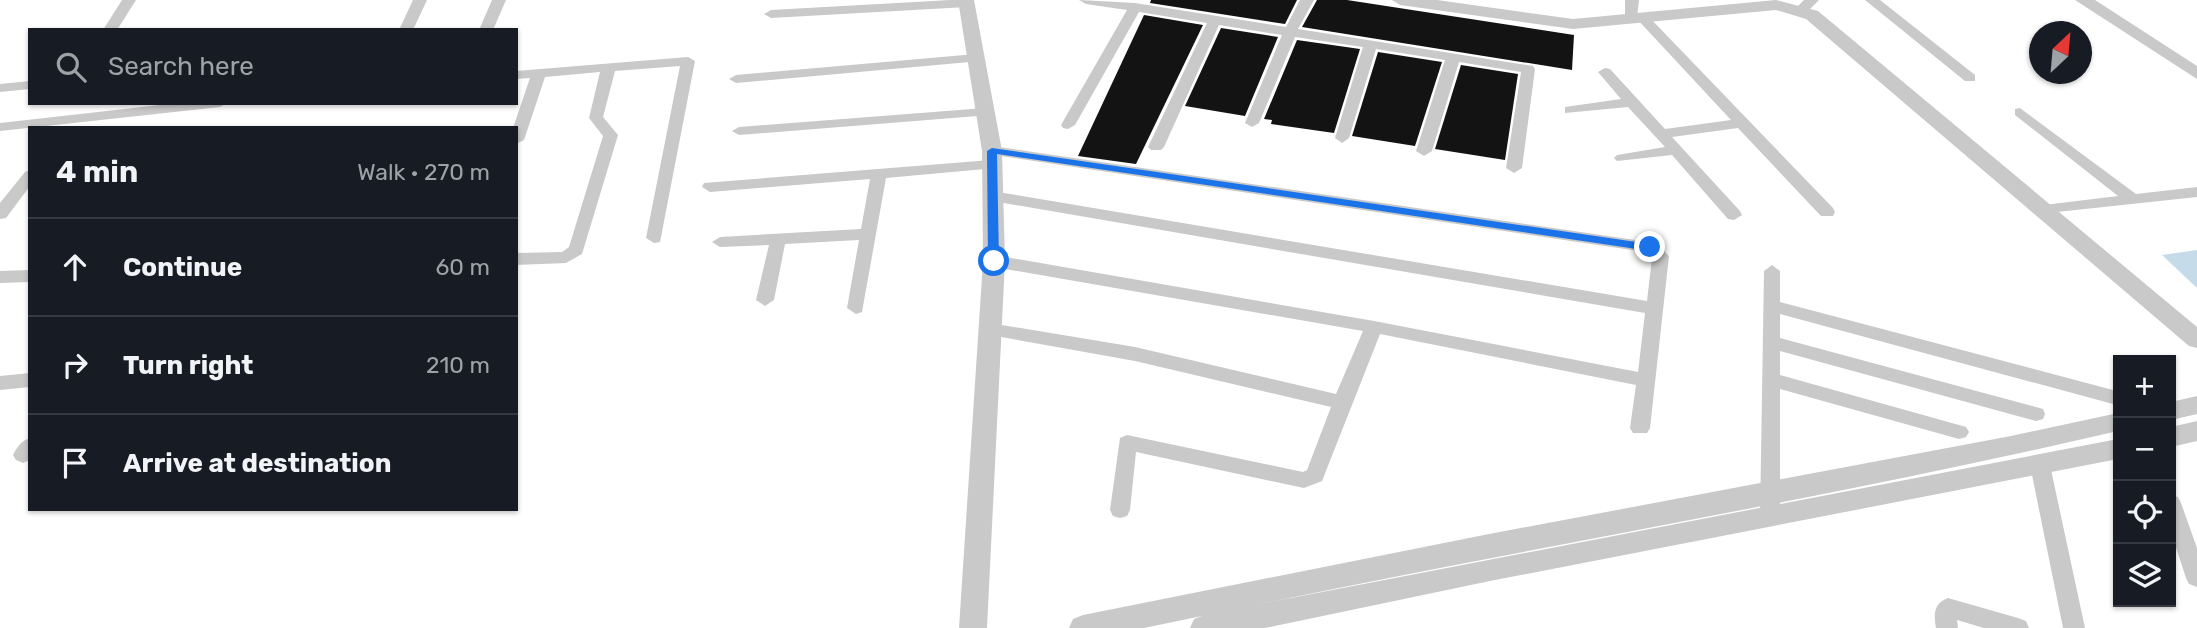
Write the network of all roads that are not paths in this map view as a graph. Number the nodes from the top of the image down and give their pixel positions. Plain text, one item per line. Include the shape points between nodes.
1 (129, 0) edge
2 (420, 0) edge
3 (499, 0) edge
4 (1086, 0) edge
5 (1307, 0) edge
6 (1401, 0) edge
7 (1632, 0) edge
8 (1872, 0) edge
9 (2083, 0) edge
10 (2105, 0) edge
11 (966, 1) edge
12 (1759, 3) edge
13 (1806, 5) edge
14 (1135, 7) junction
15 (771, 14) dead end
16 (1636, 19) junction
17 (1215, 20) junction
18 (111, 28) edge
19 (407, 28) edge
20 (487, 28) edge
21 (1290, 32) junction
22 (1371, 45) junction
23 (976, 58) junction
24 (1453, 58) junction
25 (2197, 59) edge
26 (609, 66) junction
27 (1605, 72) dead end
28 (539, 73) junction
29 (2197, 74) edge
30 (518, 75) edge
31 (1970, 78) dead end
32 (736, 79) dead end
33 (28, 85) edge
34 (0, 88) edge
35 (1632, 102) junction
36 (69, 105) edge
37 (205, 105) edge
38 (1570, 110) dead end
39 (985, 112) junction
40 (2020, 112) dead end
41 (1252, 123) dead end
42 (1742, 123) junction
43 (59, 124) edge
44 (1068, 125) dead end
45 (0, 127) edge
46 (739, 131) dead end
47 (518, 134) edge
48 (1661, 134) junction
49 (1342, 138) dead end
50 (1156, 147) dead end
51 (1676, 150) junction
52 (1424, 151) dead end
53 (991, 158) junction
54 (1622, 159) dead end
55 (1514, 168) dead end
56 (879, 174) junction
57 (28, 178) edge
58 (710, 187) dead end
59 (2197, 192) edge
60 (992, 196) junction
61 (2132, 199) junction
62 (2044, 210) junction
63 (1827, 212) dead end
64 (0, 215) edge
65 (1734, 215) dead end
66 (870, 234) junction
67 (654, 238) dead end
68 (778, 240) junction
69 (720, 242) dead end
70 (518, 259) edge
71 (994, 261) junction
72 (1772, 271) dead end
73 (28, 276) edge
74 (0, 277) edge
75 (765, 300) dead end
76 (1772, 306) junction
77 (856, 309) dead end
78 (1656, 309) junction
79 (1374, 327) junction
80 (990, 329) junction
81 (2197, 340) edge
82 (1771, 342) junction
83 (1770, 379) junction
84 (28, 380) edge
85 (1646, 380) junction
86 (0, 383) edge
87 (2113, 397) dead end
88 (1342, 402) junction
89 (2197, 405) edge
90 (2176, 410) edge
91 (2036, 414) dead end
92 (2113, 423) edge
93 (1640, 428) dead end
94 (2197, 431) edge
95 (1959, 432) dead end
96 (2176, 436) edge
97 (2113, 450) edge
98 (2040, 465) junction
99 (1769, 504) junction
100 (1120, 510) dead end
101 (2176, 517) edge
102 (2197, 578) edge
103 (973, 628) edge
104 (1083, 628) edge
105 (1204, 628) edge
106 (1947, 628) edge
107 (2018, 628) edge
108 (2074, 628) edge

1 - 18 street
2 - 19 street
3 - 20 street
4 - 14 street
5 - 21 street
6 - 16 street via 1555,23
7 - 16 street
8 - 31 street
9 - 29 street
10 - 25 street
11 - 15 street
11 - 23 street
12 - 13 street
12 - 16 street
13 - 62 street
14 - 17 street
14 - 44 street
16 - 42 street
17 - 21 street
17 - 50 street
21 - 22 street
21 - 41 street
22 - 24 street
22 - 49 street
23 - 32 street
23 - 39 street
24 - 52 street
24 - 55 street via 1528,69
26 - 28 street
26 - 67 street via 690,63
26 - 70 street via 596,118 611,135 576,250 566,257
27 - 35 street
28 - 30 street
28 - 47 street
33 - 34 street
35 - 38 street
35 - 48 street
36 - 43 street
37 - 43 street
39 - 46 street
39 - 53 street
40 - 61 street
42 - 48 street
42 - 63 street
43 - 45 street
48 - 51 street
51 - 54 street
51 - 65 street
53 - 56 street
53 - 60 street
53 - 78 street via 1650,247 1661,256
56 - 58 street
56 - 66 street
57 - 64 street
59 - 61 street
60 - 71 street
60 - 78 street
61 - 62 street
62 - 81 street
66 - 68 street
66 - 77 street
68 - 69 street
68 - 75 street
71 - 79 street
71 - 80 street
72 - 76 street
73 - 74 street
76 - 82 street
76 - 87 street
78 - 85 street
79 - 85 street
79 - 88 street
80 - 88 street via 1135,355
80 - 103 street
82 - 83 street
82 - 91 street
83 - 95 street
83 - 99 street
84 - 86 street
85 - 93 street
88 - 100 street via 1315,475 1304,480 1127,443
89 - 90 street
92 - 99 street
94 - 96 street
97 - 98 street
98 - 99 street
98 - 108 street
99 - 104 street via 1489,545
99 - 105 street via 1490,569
101 - 102 street
106 - 107 street via 1948,608

